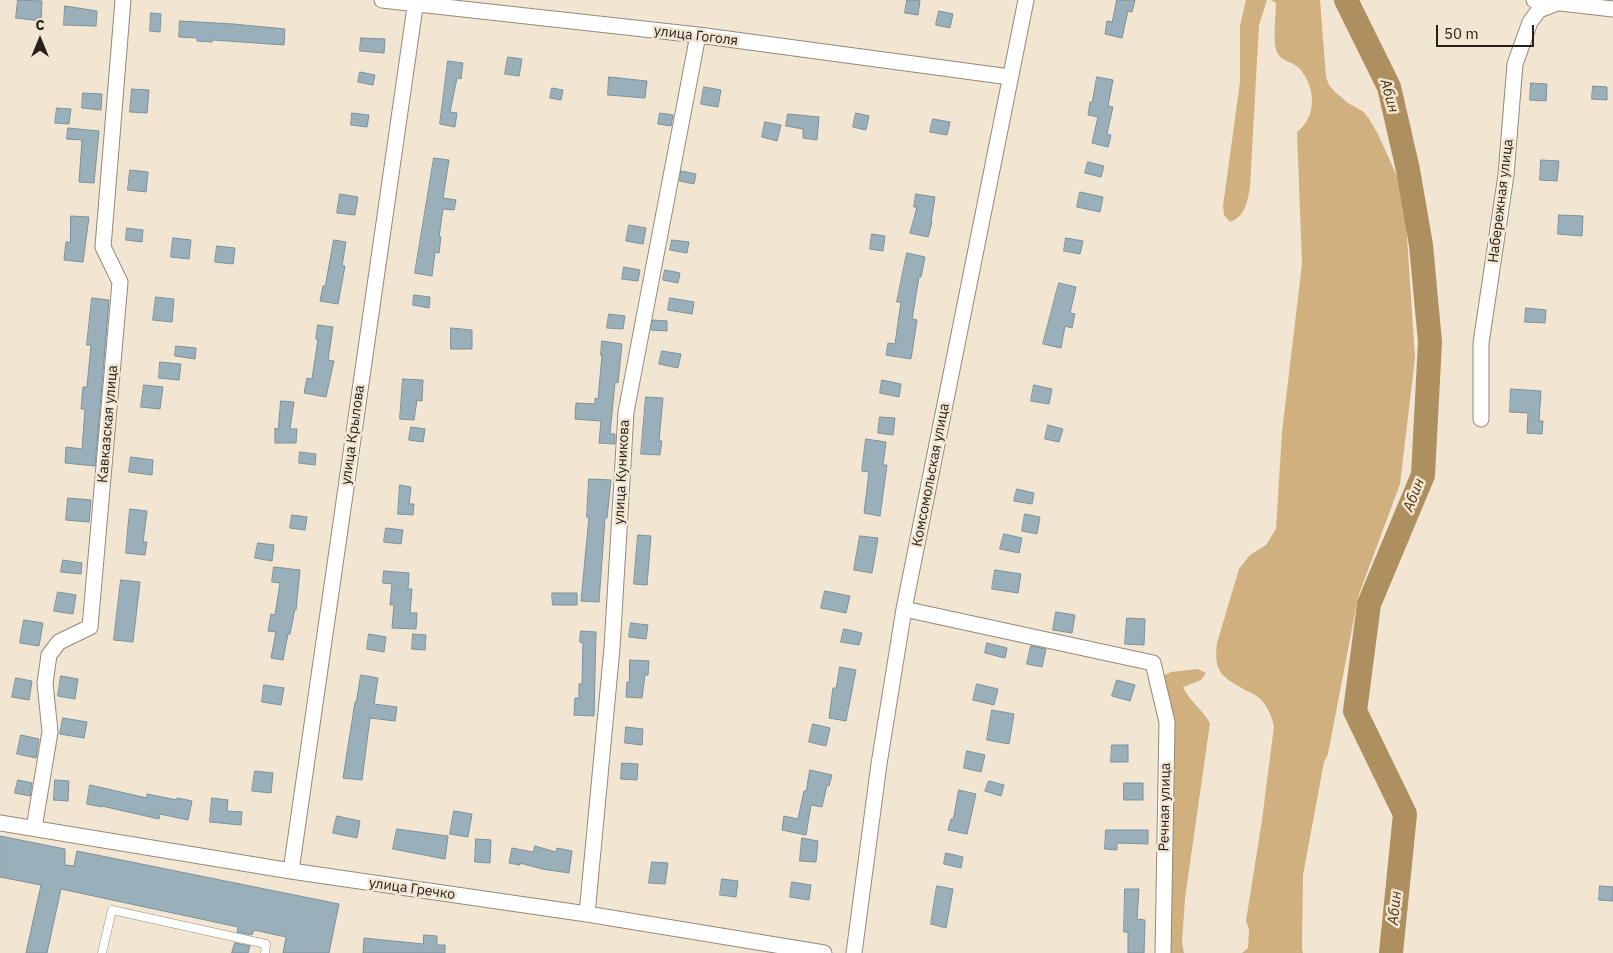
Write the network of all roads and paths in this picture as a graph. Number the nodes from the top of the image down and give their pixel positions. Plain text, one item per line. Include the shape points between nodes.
1 (123, 0) edge
2 (382, 0) edge
3 (1026, 0) edge
4 (1534, 0) edge
5 (1555, 1) edge
6 (416, 2) edge
7 (1613, 9) edge
8 (698, 35) junction
9 (1010, 77) junction
10 (1482, 419) dead end
11 (904, 609) junction
12 (0, 823) edge
13 (34, 828) junction
14 (291, 871) junction
15 (587, 914) junction
16 (102, 953) edge
17 (265, 953) edge
18 (824, 953) edge
19 (854, 953) edge
20 (1163, 953) edge

1 - 13 street, Кавказская улица via 103,247 120,282 90,627 59,642 49,655 45,683 50,732
2 - 6 street, улица Гоголя
3 - 9 street, Комсомольская улица
4 - 5 street
5 - 7 street
5 - 10 street, Набережная улица via 1539,10 1530,22 1515,64 1506,175 1481,343
6 - 8 street, улица Гоголя
6 - 14 street, улица Крылова
8 - 9 street, улица Гоголя
8 - 15 street, улица Куникова via 626,412 612,648
9 - 11 street, Комсомольская улица
11 - 19 street, Комсомольская улица
11 - 20 street, Речная улица via 1154,663 1167,722
12 - 13 street, улица Гречко
13 - 14 street, улица Гречко
14 - 15 street, улица Гречко
15 - 18 street, улица Гречко
16 - 17 lane via 112,910 266,944

